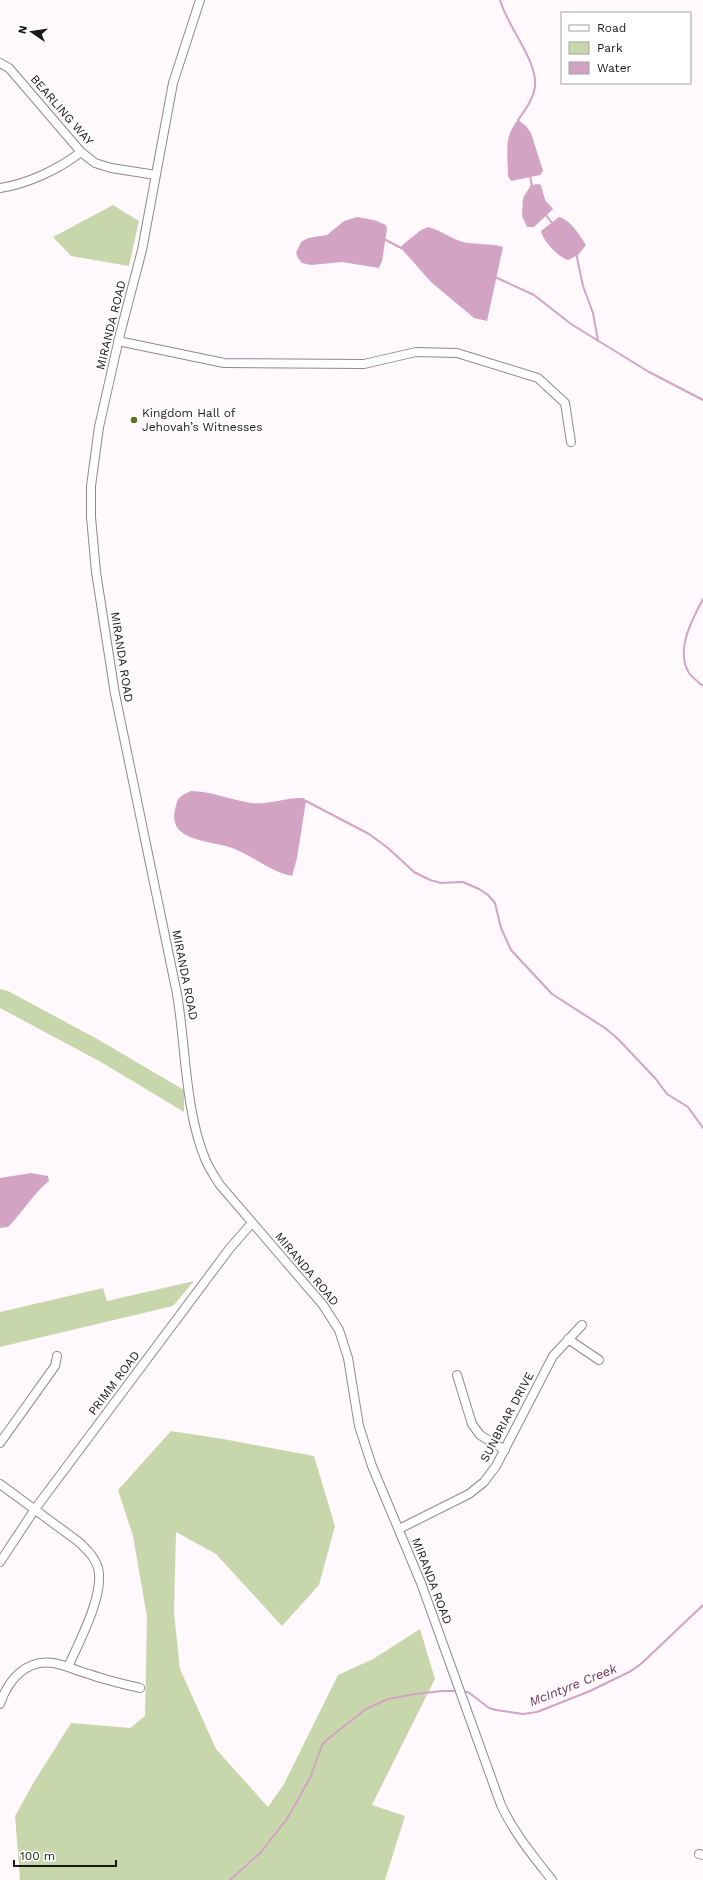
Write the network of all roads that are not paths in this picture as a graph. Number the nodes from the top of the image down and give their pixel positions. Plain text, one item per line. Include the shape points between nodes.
1 (200, 0) edge
2 (0, 63) edge
3 (81, 152) junction
4 (156, 175) junction
5 (0, 188) edge
6 (118, 341) junction
7 (571, 442) dead end
8 (252, 1223) junction
9 (582, 1325) dead end
10 (568, 1339) junction
11 (58, 1356) dead end
12 (599, 1360) dead end
13 (456, 1375) dead end
14 (0, 1443) edge
15 (505, 1450) junction
16 (0, 1484) edge
17 (35, 1509) junction
18 (399, 1529) junction
19 (0, 1562) edge
20 (68, 1667) junction
21 (140, 1688) dead end
22 (0, 1704) edge
23 (552, 1880) edge

1 - 4 street, MIRANDA ROAD via 174,84
2 - 3 street, BEARLING WAY via 9,68
3 - 4 street, BEARLING WAY via 95,162 111,168
3 - 5 street via 68,162 30,180
4 - 6 street, MIRANDA ROAD via 142,250
6 - 7 street via 224,363 364,364 416,352 456,354 538,378 565,403
6 - 8 street, MIRANDA ROAD via 99,427 91,486 97,582 115,694 178,994 197,1136 213,1174
8 - 17 street, PRIMM ROAD via 230,1248
8 - 18 street, MIRANDA ROAD via 323,1305 339,1330 348,1358 363,1439
9 - 10 street, SUNBRIAR DRIVE
10 - 12 street
10 - 15 street, SUNBRIAR DRIVE via 547,1366
11 - 14 street via 55,1366
13 - 15 street via 472,1424 480,1435
15 - 18 street, SUNBRIAR DRIVE via 484,1482 469,1494
16 - 17 street
17 - 19 street, PRIMM ROAD
17 - 20 street via 79,1542 90,1553 98,1568 100,1583 97,1598
18 - 23 street, MIRANDA ROAD via 501,1805 508,1821
20 - 21 street
20 - 22 street via 45,1663 20,1671 7,1686

